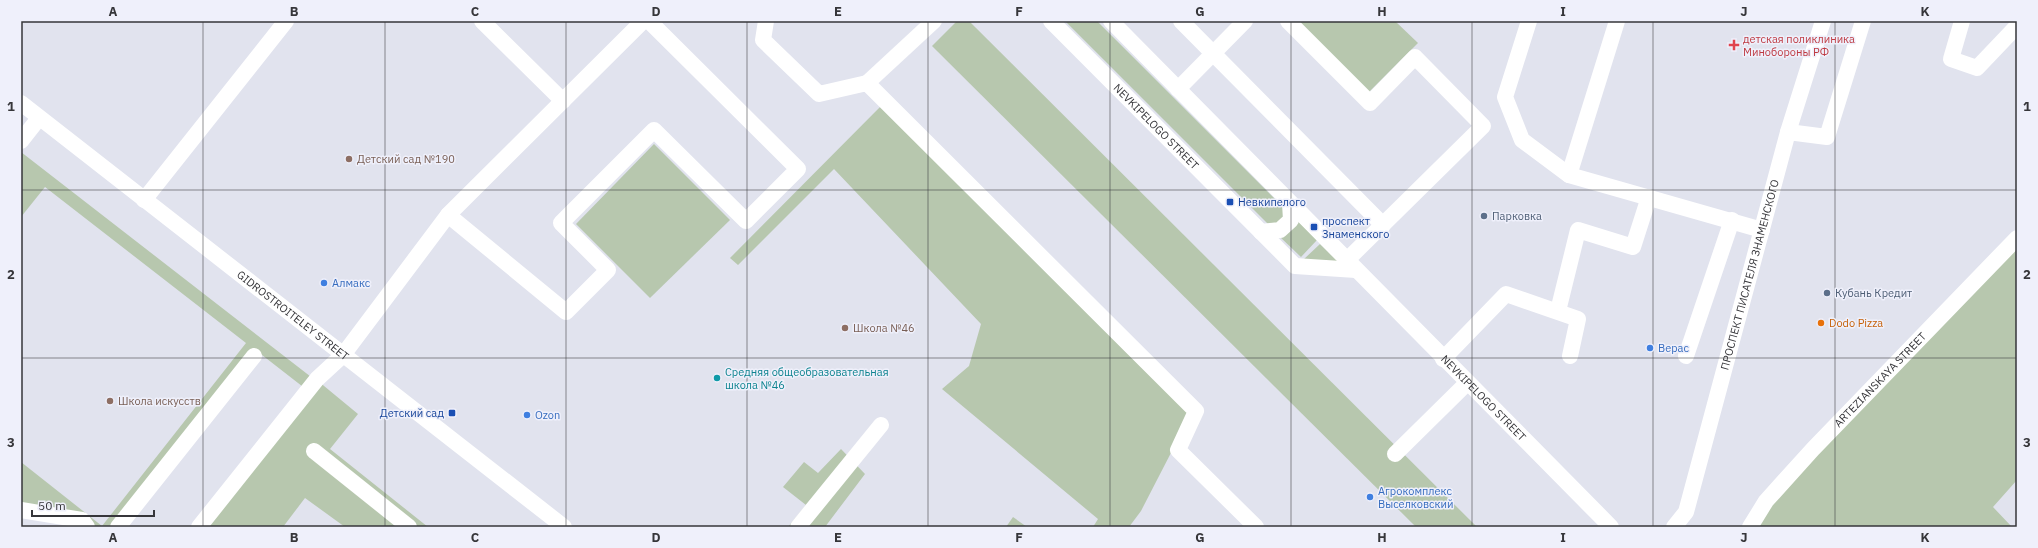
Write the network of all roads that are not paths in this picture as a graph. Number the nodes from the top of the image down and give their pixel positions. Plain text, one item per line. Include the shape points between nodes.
1 (286, 21) edge
2 (482, 21) edge
3 (643, 21) edge
4 (650, 21) edge
5 (766, 21) edge
6 (934, 21) edge
7 (1051, 21) edge
8 (1111, 21) edge
9 (1181, 21) edge
10 (1245, 21) edge
11 (1288, 21) edge
12 (1529, 21) edge
13 (1617, 21) edge
14 (1823, 21) edge
15 (1863, 21) edge
16 (1962, 21) edge
17 (2017, 26) edge
18 (1213, 53) junction
19 (867, 83) junction
20 (1178, 89) junction
21 (563, 100) junction
22 (21, 103) edge
23 (39, 118) junction
24 (1788, 132) junction
25 (21, 141) edge
26 (1569, 175) junction
27 (1649, 196) junction
28 (144, 200) junction
29 (1290, 203) junction
30 (448, 215) junction
31 (1732, 220) junction
32 (1383, 225) junction
33 (1762, 230) junction
34 (1261, 232) junction
35 (2015, 244) edge
36 (1351, 265) junction
37 (1558, 311) junction
38 (343, 355) junction
39 (254, 356) dead end
40 (1570, 356) dead end
41 (1686, 356) dead end
42 (1443, 358) junction
43 (1467, 383) junction
44 (881, 425) dead end
45 (314, 451) dead end
46 (1395, 454) dead end
47 (21, 510) edge
48 (87, 527) edge
49 (118, 527) edge
50 (199, 527) edge
51 (409, 527) edge
52 (564, 527) edge
53 (798, 527) edge
54 (1256, 527) edge
55 (1611, 527) edge
56 (1674, 527) edge
57 (1750, 527) edge

1 - 28 street
2 - 21 street
3 - 21 street
4 - 30 street via 798,169 746,221 654,130 561,223 608,270 566,312
5 - 19 street via 763,40 819,94
6 - 19 street
7 - 34 street, NEVKIPELOGO STREET
8 - 20 street, NEVKIPELOGO STREET
9 - 18 street
10 - 18 street
11 - 32 street via 1370,103 1415,57 1483,126
12 - 26 street via 1505,97 1522,140
13 - 26 street
14 - 24 street, ПРОСПЕКТ ПИСАТЕЛЯ ЗНАМЕНСКОГО
15 - 24 street via 1827,137
16 - 17 street via 1951,60 1977,68
18 - 20 street
18 - 32 street
19 - 54 street via 1196,411 1178,450
20 - 29 street, NEVKIPELOGO STREET
21 - 30 street
22 - 23 street, GIDROSTROITELEY STREET
23 - 25 street
23 - 28 street, GIDROSTROITELEY STREET
24 - 33 street, ПРОСПЕКТ ПИСАТЕЛЯ ЗНАМЕНСКОГО
26 - 27 street
27 - 31 street
27 - 37 street via 1633,247 1578,230
28 - 38 street, GIDROSTROITELEY STREET
29 - 34 street via 1290,220 1280,230
29 - 36 street, NEVKIPELOGO STREET
30 - 38 street
31 - 33 street
31 - 41 street
32 - 36 street
33 - 56 street, ПРОСПЕКТ ПИСАТЕЛЯ ЗНАМЕНСКОГО via 1686,512
34 - 36 street, NEVKIPELOGO STREET via 1295,266
35 - 57 street, ARTEZIANSKAYA STREET via 1813,449 1766,501
36 - 42 street, NEVKIPELOGO STREET
37 - 40 street via 1578,320
37 - 42 street via 1506,294
38 - 50 street via 317,379
38 - 52 street, GIDROSTROITELEY STREET
39 - 49 street
42 - 43 street, NEVKIPELOGO STREET
43 - 46 street
43 - 55 street, NEVKIPELOGO STREET
44 - 53 street
45 - 51 street
47 - 48 street via 82,520

